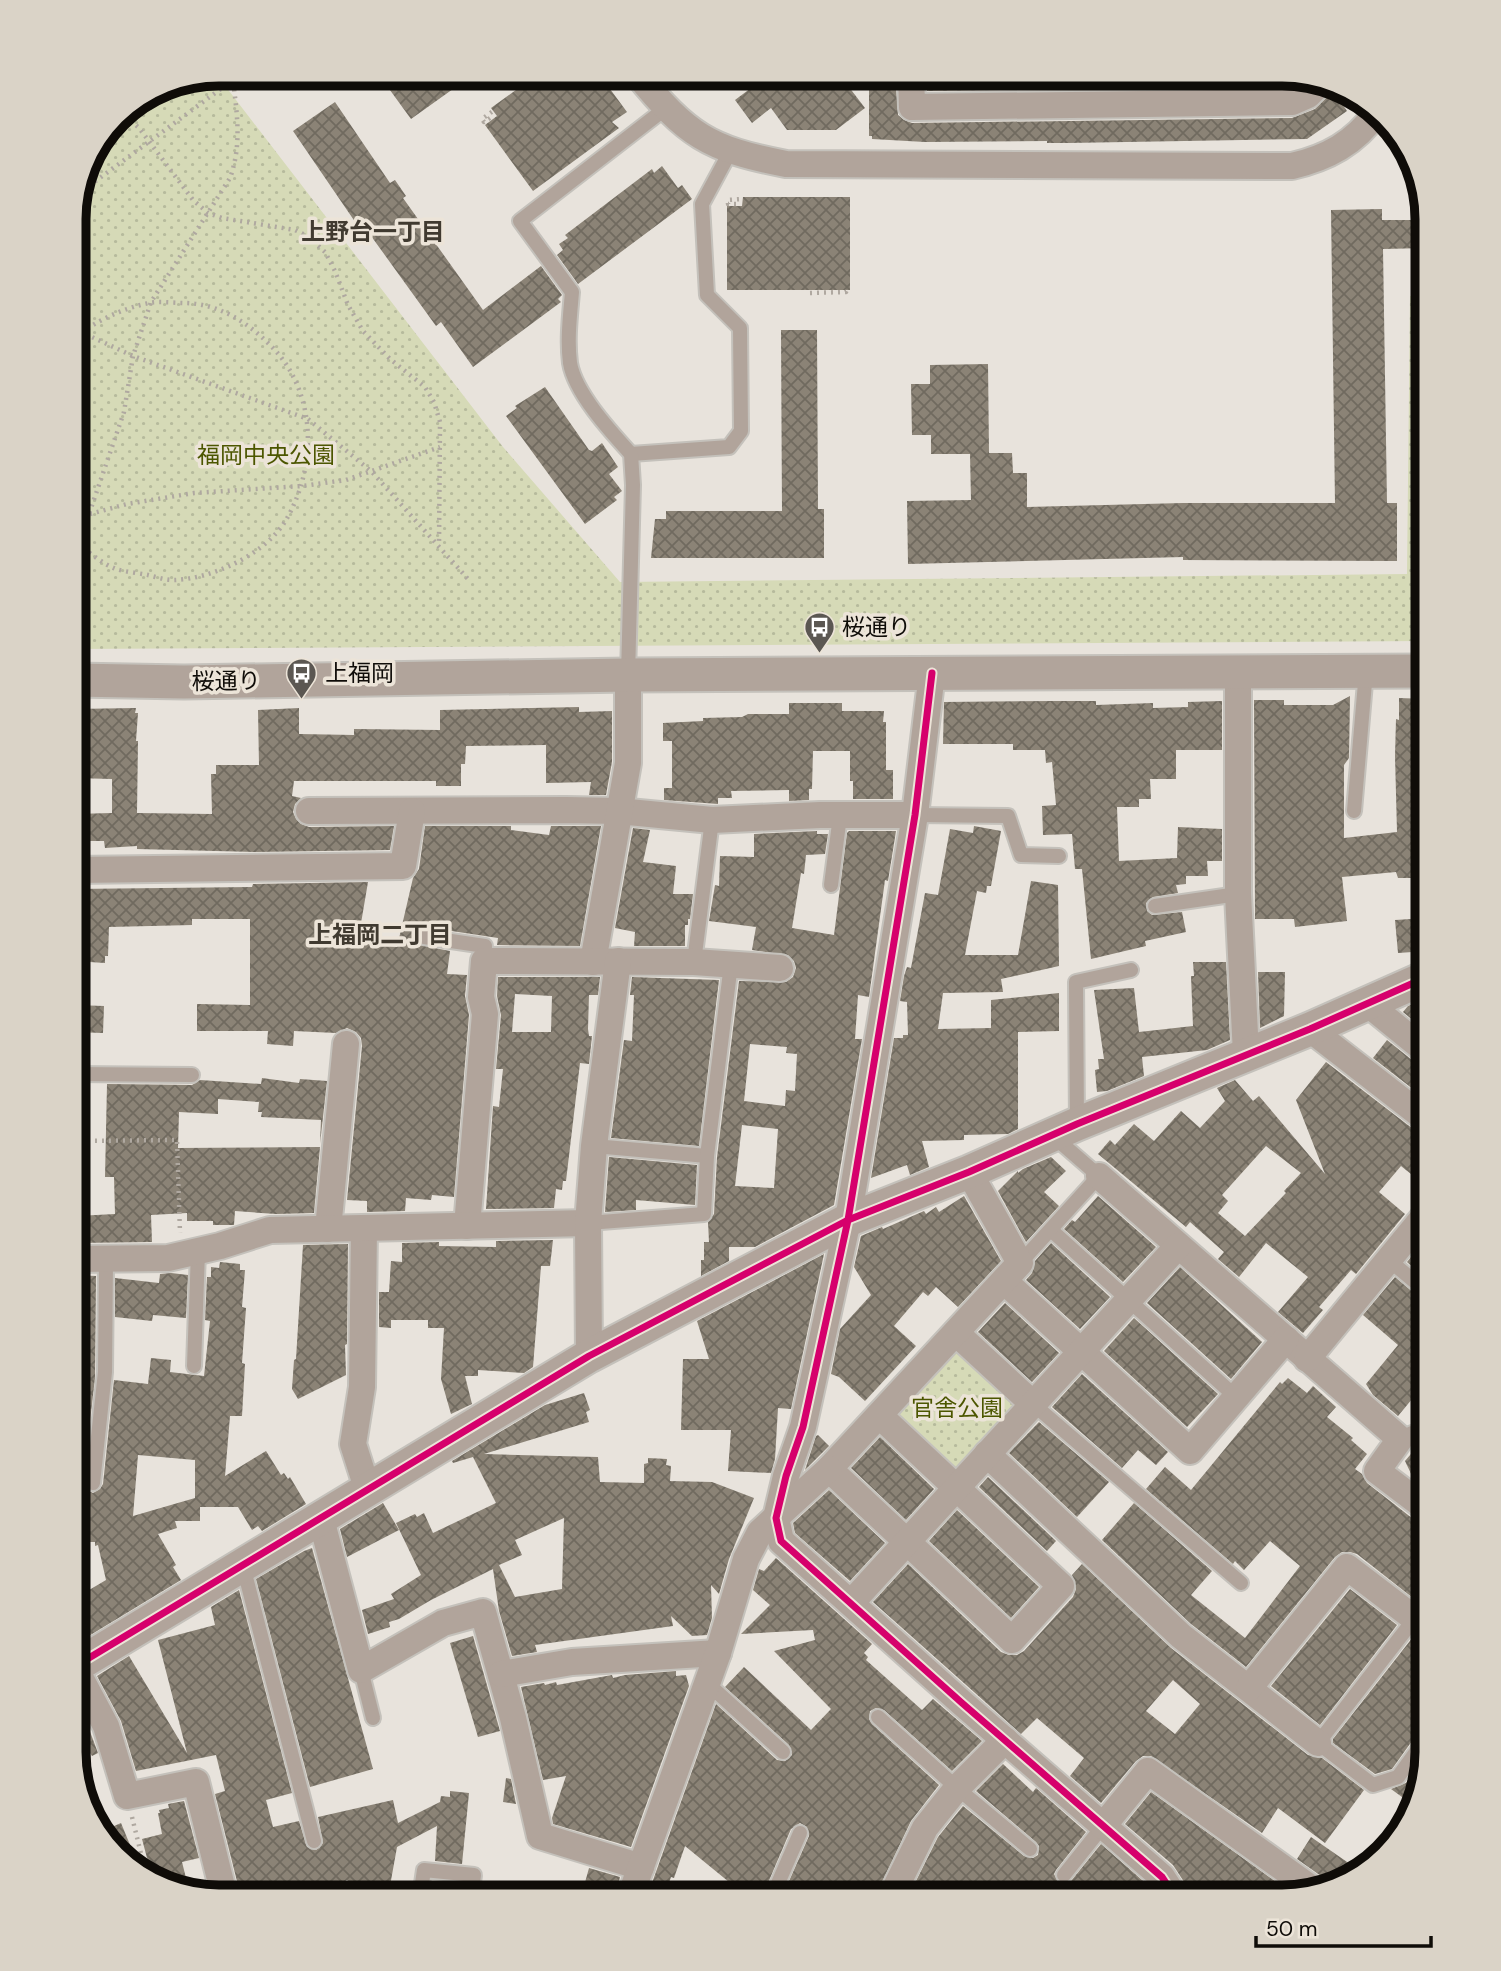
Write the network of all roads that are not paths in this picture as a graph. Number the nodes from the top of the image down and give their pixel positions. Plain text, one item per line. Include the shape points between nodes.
1 (647, 86) edge
2 (911, 86) edge
3 (1313, 89) edge
4 (666, 108) junction
5 (1371, 120) edge
6 (730, 152) junction
7 (631, 454) junction
8 (1238, 671) junction
9 (1366, 671) junction
10 (1415, 671) edge
11 (932, 673) junction
12 (628, 674) junction
13 (86, 680) edge
14 (309, 811) dead end
15 (412, 811) junction
16 (618, 811) junction
17 (1354, 811) dead end
18 (915, 815) junction
19 (840, 816) junction
20 (712, 820) junction
21 (1059, 856) dead end
22 (86, 870) edge
23 (831, 885) dead end
24 (1238, 894) junction
25 (1155, 906) dead end
26 (424, 937) dead end
27 (484, 961) junction
28 (606, 961) junction
29 (694, 962) junction
30 (731, 964) junction
31 (780, 968) dead end
32 (1131, 970) dead end
33 (1415, 982) edge
34 (1367, 1003) junction
35 (1310, 1029) junction
36 (1415, 1042) edge
37 (346, 1044) dead end
38 (1246, 1054) junction
39 (86, 1074) edge
40 (192, 1075) dead end
41 (1415, 1111) edge
42 (1065, 1130) junction
43 (594, 1146) junction
44 (707, 1156) junction
45 (969, 1172) junction
46 (1100, 1176) junction
47 (848, 1220) junction
48 (588, 1223) junction
49 (467, 1226) junction
50 (328, 1228) junction
51 (364, 1228) junction
52 (1415, 1228) edge
53 (1051, 1230) junction
54 (1178, 1245) junction
55 (189, 1253) junction
56 (86, 1259) edge
57 (106, 1259) junction
58 (1389, 1260) junction
59 (1012, 1272) junction
60 (1415, 1282) edge
61 (1128, 1301) junction
62 (956, 1334) junction
63 (1286, 1339) junction
64 (1083, 1350) junction
65 (589, 1356) junction
66 (1307, 1359) junction
67 (194, 1366) dead end
68 (1236, 1397) junction
69 (1033, 1404) junction
70 (880, 1416) junction
71 (1415, 1435) edge
72 (1401, 1438) junction
73 (987, 1454) junction
74 (828, 1469) junction
75 (93, 1483) dead end
76 (957, 1488) junction
77 (368, 1491) junction
78 (1415, 1500) edge
79 (776, 1518) junction
80 (321, 1519) junction
81 (907, 1542) junction
82 (243, 1566) junction
83 (1241, 1583) dead end
84 (851, 1603) junction
85 (1415, 1618) edge
86 (1415, 1630) edge
87 (718, 1653) junction
88 (86, 1660) edge
89 (361, 1670) junction
90 (501, 1674) junction
91 (707, 1683) junction
92 (1249, 1688) junction
93 (86, 1689) edge
94 (877, 1717) dead end
95 (373, 1718) dead end
96 (1005, 1741) junction
97 (1318, 1743) junction
98 (783, 1752) dead end
99 (1415, 1754) edge
100 (957, 1788) junction
101 (1103, 1826) junction
102 (800, 1833) dead end
103 (314, 1840) dead end
104 (1030, 1849) dead end
105 (1064, 1875) dead end
106 (1304, 1883) edge
107 (222, 1885) edge
108 (422, 1885) edge
109 (473, 1885) edge
110 (635, 1885) edge
111 (640, 1885) edge
112 (778, 1885) edge
113 (897, 1885) edge
114 (1167, 1885) edge

1 - 4 street
2 - 3 street via 912,107 1292,102
4 - 6 street via 696,134
4 - 7 lane via 520,221 572,292 570,366 581,390
5 - 6 street via 1349,143 1292,166 786,164
6 - 7 lane via 702,204 707,295 740,328 741,431 729,447
7 - 12 lane
8 - 9 street, 桜通り
8 - 11 street, 桜通り
8 - 24 street
9 - 10 street, 桜通り
9 - 17 lane
11 - 12 street, 桜通り
11 - 18 street
12 - 13 street, 桜通り
12 - 16 street via 628,763
14 - 15 street
15 - 16 street
15 - 22 street via 404,866
16 - 20 street
16 - 28 street
18 - 19 street
18 - 21 lane via 1008,816 1021,855
18 - 47 street
19 - 20 street
19 - 23 lane
20 - 29 lane
24 - 25 lane
24 - 38 street
26 - 27 lane via 485,946
27 - 28 street
27 - 49 street via 481,997 485,1014
28 - 29 street
28 - 43 street
29 - 30 street
30 - 31 street
30 - 44 lane
32 - 42 lane via 1076,982
33 - 34 street
34 - 35 street
34 - 36 street
35 - 38 street
35 - 41 street
37 - 50 street
38 - 42 street
39 - 40 lane
42 - 45 street
42 - 46 lane
43 - 44 lane
43 - 48 street
44 - 48 lane via 704,1214
45 - 47 street
45 - 59 street
46 - 53 lane
46 - 54 street
47 - 65 street
47 - 79 street via 803,1427
48 - 49 street
48 - 65 street
49 - 51 street
50 - 51 street
50 - 55 street via 270,1230
51 - 77 street via 362,1387 354,1444
52 - 58 street
53 - 59 lane
53 - 61 lane
54 - 61 street
54 - 63 street
55 - 57 street
55 - 67 lane
56 - 57 street
57 - 75 lane via 105,1372
58 - 60 lane
58 - 66 street
59 - 62 street
59 - 64 street
61 - 64 street
61 - 68 lane
62 - 69 street
62 - 70 street
63 - 66 street
63 - 68 street
64 - 68 street via 1190,1451
64 - 69 street
65 - 77 street
66 - 72 street
69 - 73 street
69 - 83 lane
70 - 74 street
70 - 76 street
71 - 72 lane
72 - 78 street via 1377,1471
73 - 76 street
73 - 92 street via 1181,1636
74 - 79 street
74 - 81 street
76 - 81 street
76 - 81 street via 1061,1586 1012,1640
77 - 80 street
79 - 84 street via 781,1541
79 - 87 street via 760,1532 746,1559
80 - 82 street
80 - 89 street
81 - 84 street
82 - 88 street
82 - 103 lane
84 - 96 street
85 - 92 street via 1347,1567
86 - 97 lane
87 - 90 street via 572,1662
87 - 91 street
89 - 90 street via 443,1623 483,1612
89 - 95 lane
90 - 110 street via 540,1836
91 - 98 lane
91 - 111 street
92 - 97 street
93 - 107 street via 106,1726 127,1796 196,1782
94 - 100 lane
96 - 100 street
96 - 101 street
97 - 99 lane via 1373,1785 1398,1777
100 - 104 lane
100 - 113 street via 925,1828
101 - 105 lane
101 - 106 street via 1148,1771
101 - 114 street
102 - 112 lane
108 - 109 lane via 424,1870 474,1875

